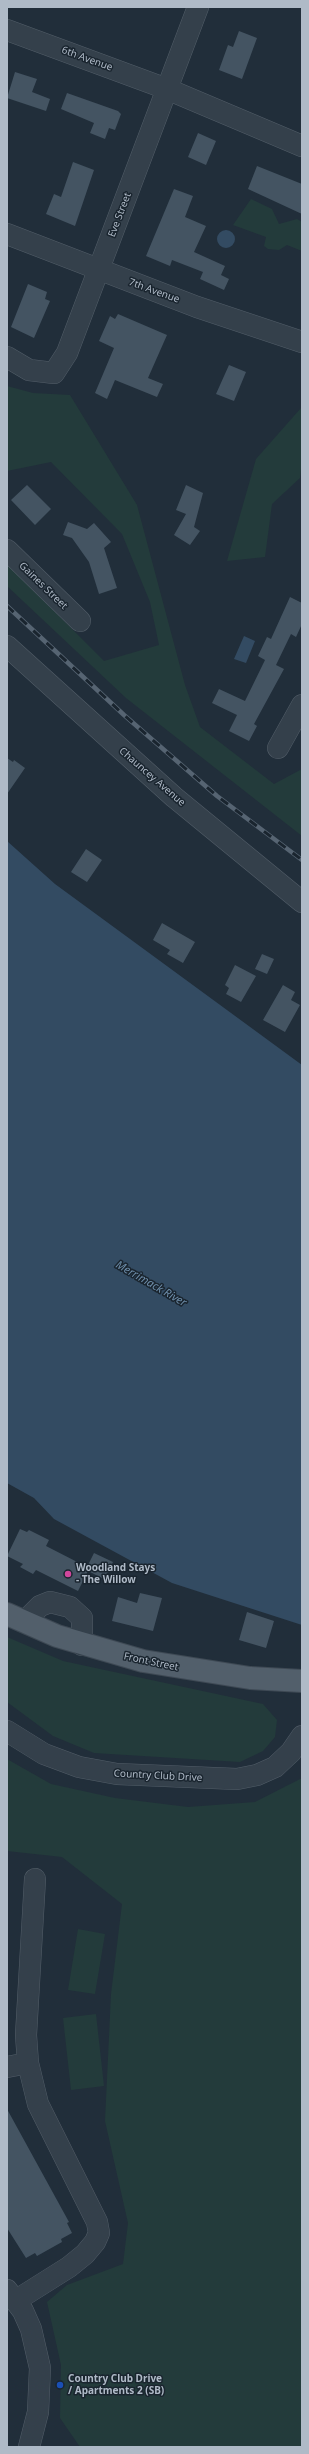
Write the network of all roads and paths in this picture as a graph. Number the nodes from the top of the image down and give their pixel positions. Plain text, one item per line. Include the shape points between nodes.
1 (198, 7) edge
2 (7, 30) edge
3 (167, 89) junction
4 (302, 146) edge
5 (7, 234) edge
6 (99, 270) junction
7 (302, 342) edge
8 (7, 357) edge
9 (7, 550) edge
10 (80, 621) dead end
11 (7, 646) edge
12 (302, 705) edge
13 (278, 748) dead end
14 (302, 902) edge
15 (15, 1618) edge
16 (82, 1645) junction
17 (302, 1681) edge
18 (7, 1731) edge
19 (298, 1749) edge
20 (35, 1879) dead end
21 (28, 2063) junction
22 (7, 2067) edge
23 (11, 2295) edge
24 (29, 2447) edge

1 - 3 street, Eve Street
2 - 3 street, 6th Avenue
3 - 4 street, 6th Avenue
3 - 6 street, Eve Street
5 - 6 street, 7th Avenue
6 - 7 street, 7th Avenue via 197,307
6 - 8 street, Eve Street via 67,353 54,373 29,370
9 - 10 street, Gaines Street
11 - 14 street, Chauncey Avenue via 174,797
12 - 13 street
15 - 16 main road, Front Street
15 - 16 street via 50,1602 70,1607 82,1618
16 - 17 main road, Front Street via 172,1667 250,1678
18 - 19 street, Country Club Drive via 25,1744 62,1763 117,1774 237,1779 257,1775 274,1767
20 - 21 street via 26,2035
21 - 22 street
21 - 23 street via 38,2104 98,2222 99,2233 85,2254 69,2267
23 - 24 street via 31,2329 40,2368 38,2412

